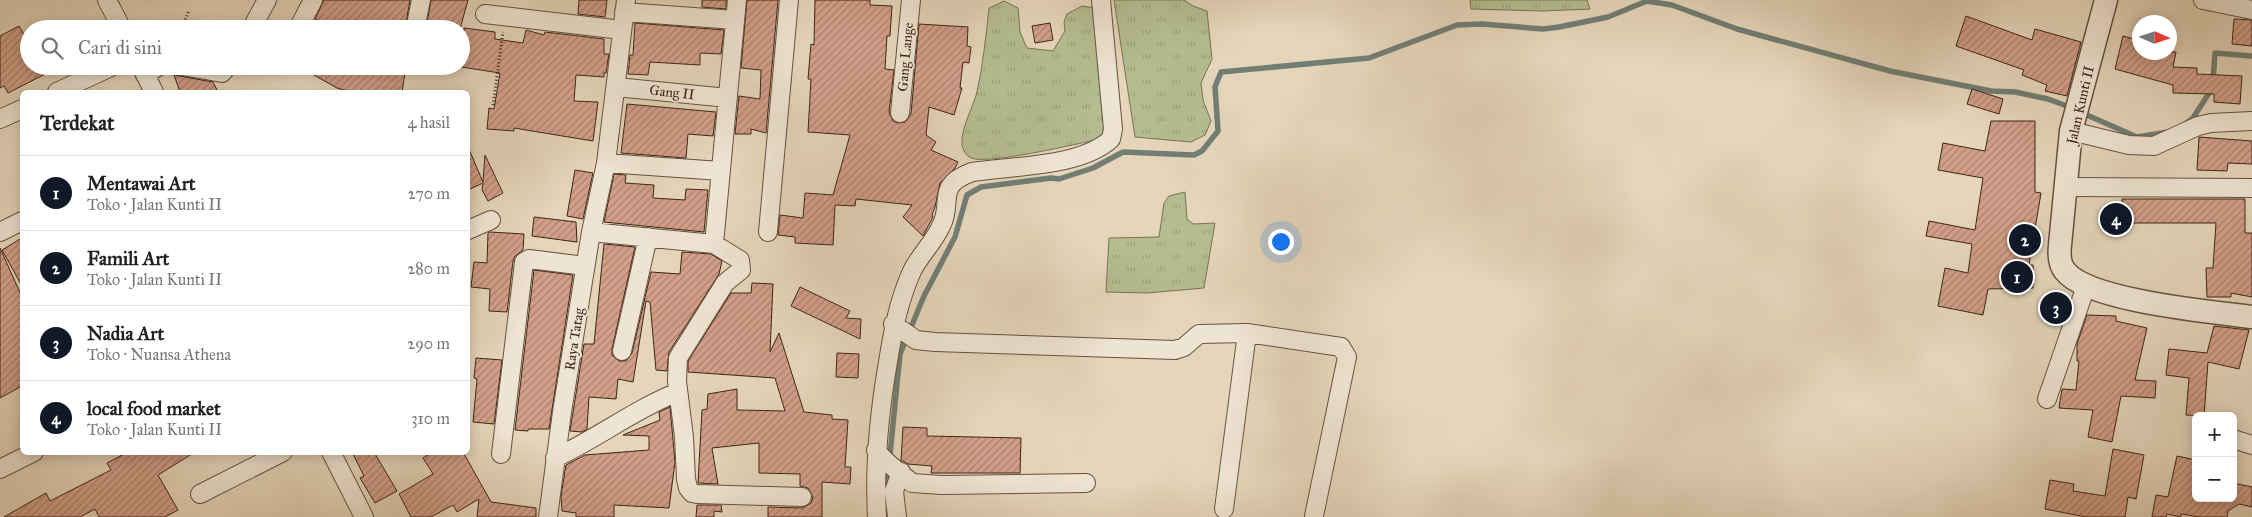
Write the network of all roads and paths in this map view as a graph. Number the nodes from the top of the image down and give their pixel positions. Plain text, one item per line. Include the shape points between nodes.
1 (107, 0) edge
2 (267, 0) edge
3 (313, 0) edge
4 (421, 0) edge
5 (737, 0) edge
6 (789, 0) edge
7 (911, 0) edge
8 (1101, 0) edge
9 (2106, 0) edge
10 (2203, 0) edge
11 (625, 6) edge
12 (2252, 10) edge
13 (189, 11) dead end
14 (485, 14) dead end
15 (506, 16) junction
16 (117, 20) edge
17 (185, 20) edge
18 (260, 20) edge
19 (303, 20) edge
20 (417, 20) edge
21 (735, 20) junction
22 (622, 30) junction
23 (94, 75) edge
24 (150, 75) edge
25 (616, 87) junction
26 (61, 90) edge
27 (153, 90) edge
28 (728, 98) junction
29 (494, 105) dead end
30 (20, 110) edge
31 (900, 113) dead end
32 (0, 119) edge
33 (2252, 122) edge
34 (2071, 131) junction
35 (606, 162) junction
36 (721, 171) junction
37 (2066, 186) junction
38 (2252, 188) edge
39 (491, 220) dead end
40 (20, 222) edge
41 (470, 229) edge
42 (0, 232) edge
43 (591, 232) junction
44 (768, 232) dead end
45 (648, 237) junction
46 (714, 244) junction
47 (586, 266) junction
48 (2086, 286) junction
49 (2252, 317) edge
50 (904, 332) junction
51 (1247, 333) junction
52 (622, 351) dead end
53 (678, 392) junction
54 (2047, 400) dead end
55 (2237, 440) edge
56 (2252, 445) edge
57 (501, 454) dead end
58 (28, 455) edge
59 (277, 455) edge
60 (333, 455) edge
61 (555, 458) junction
62 (889, 463) junction
63 (0, 469) edge
64 (1086, 483) dead end
65 (200, 494) dead end
66 (802, 497) dead end
67 (1224, 509) dead end
68 (1314, 516) dead end
69 (364, 517) edge
70 (548, 517) edge
71 (877, 517) edge
72 (897, 517) edge

1 - 16 street
2 - 18 street
3 - 19 street
4 - 20 street
5 - 21 street
6 - 44 street
7 - 31 street, Gang Lange
8 - 50 street via 1111,139 1104,146 1080,157 972,172 956,180 945,200 942,226 913,270
9 - 34 street, Jalan Kunti II
10 - 12 street
11 - 21 street
11 - 22 street, Raya Tatag
13 - 17 path
14 - 15 street
15 - 22 street
15 - 29 path
21 - 28 street
22 - 25 street, Raya Tatag
23 - 26 street
24 - 27 street
25 - 28 street, Gang II
25 - 35 street, Raya Tatag
28 - 36 street
30 - 32 street
33 - 34 street via 2198,126 2154,146 2129,145
34 - 37 street, Jalan Kunti II
35 - 36 street
35 - 43 street, Raya Tatag
36 - 46 street
37 - 38 street
37 - 48 street, Jalan Kunti II via 2059,255 2064,271
39 - 41 street
40 - 42 street
43 - 45 street
43 - 47 street, Raya Tatag
45 - 46 street
45 - 52 street
46 - 53 street via 740,260 741,270 725,283 681,353 676,369
47 - 57 street via 529,259 524,262
47 - 61 street, Raya Tatag
48 - 49 street via 2170,307
48 - 54 street
50 - 51 street via 1175,350 1199,334
50 - 62 street
51 - 67 street
51 - 68 street via 1341,347 1347,357
53 - 61 street via 657,400
53 - 66 street via 686,479 692,493
55 - 56 street
58 - 63 street
59 - 65 street
60 - 69 street
61 - 70 street, Raya Tatag
62 - 64 street via 912,483
62 - 71 street
62 - 72 street

